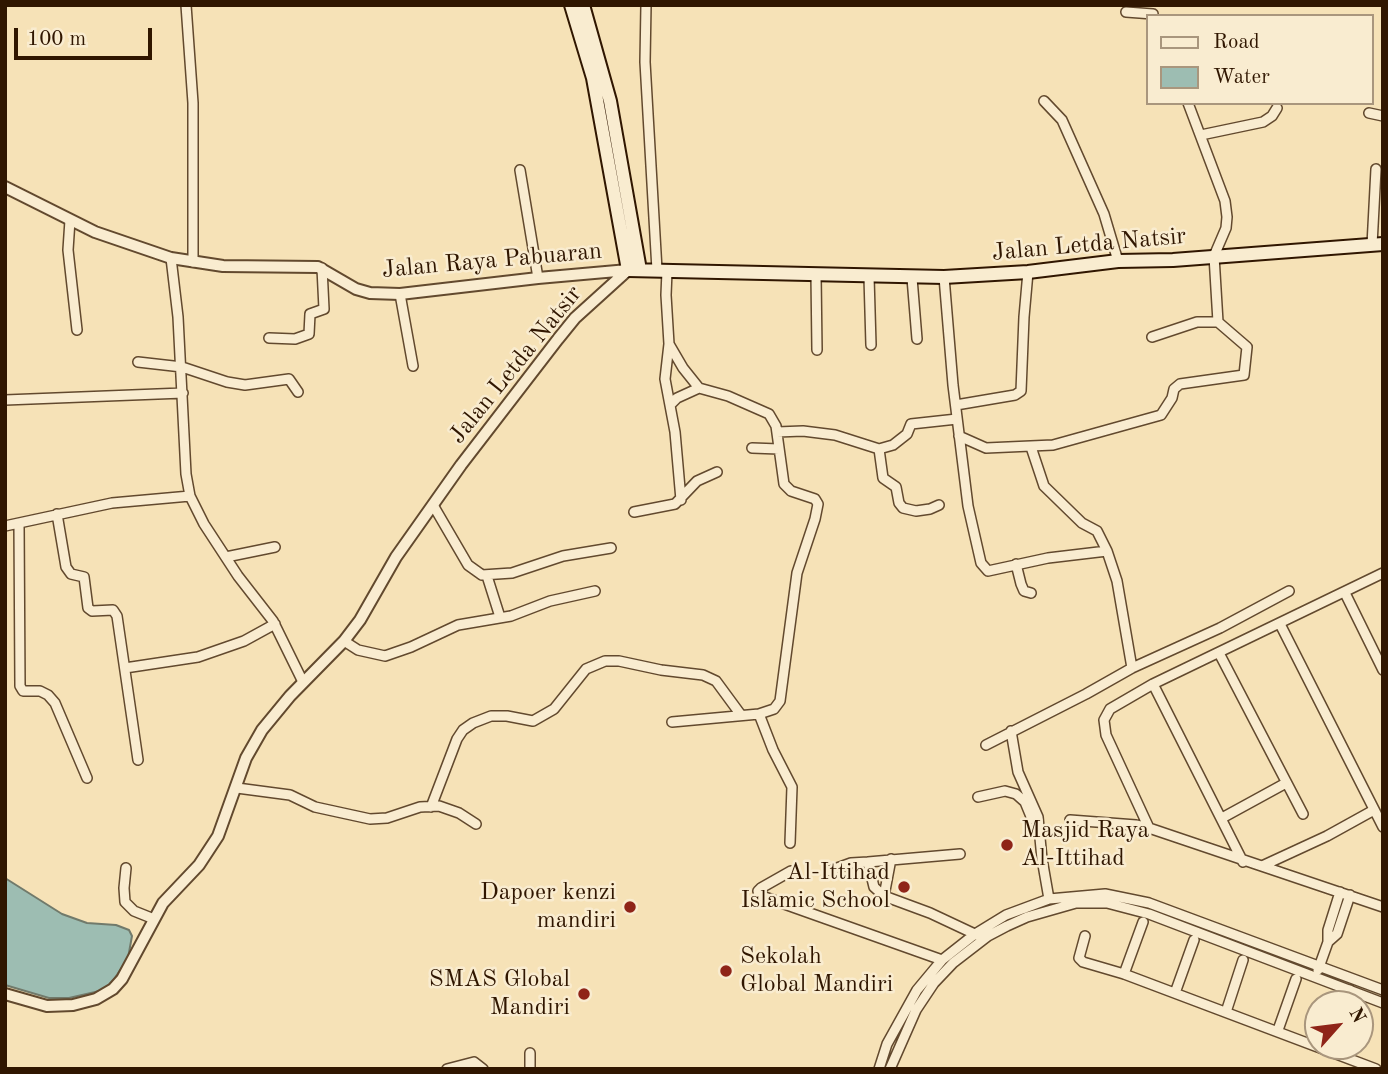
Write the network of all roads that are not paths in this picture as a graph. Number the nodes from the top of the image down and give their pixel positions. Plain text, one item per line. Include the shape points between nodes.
1 (186, 5) edge
2 (571, 5) edge
3 (583, 5) edge
4 (646, 5) edge
5 (1126, 12) dead end
6 (1154, 12) edge
7 (1044, 101) dead end
8 (1189, 105) edge
9 (1277, 108) dead end
10 (1369, 113) dead end
11 (1383, 116) edge
12 (1201, 135) junction
13 (1376, 169) dead end
14 (520, 170) dead end
15 (5, 187) edge
16 (70, 220) junction
17 (1377, 244) edge
18 (1214, 256) junction
19 (171, 258) junction
20 (1118, 261) junction
21 (193, 262) junction
22 (322, 268) junction
23 (634, 270) junction
24 (662, 270) junction
25 (1028, 272) junction
26 (816, 275) junction
27 (869, 276) junction
28 (944, 277) junction
29 (538, 278) junction
30 (912, 278) junction
31 (400, 294) junction
32 (1218, 322) junction
33 (77, 330) dead end
34 (1152, 337) dead end
35 (269, 338) dead end
36 (917, 339) dead end
37 (669, 344) junction
38 (872, 345) dead end
39 (817, 350) dead end
40 (138, 362) dead end
41 (413, 366) dead end
42 (182, 367) junction
43 (699, 388) junction
44 (298, 392) dead end
45 (183, 393) junction
46 (5, 400) edge
47 (671, 404) junction
48 (956, 405) junction
49 (957, 419) junction
50 (777, 432) junction
51 (959, 436) junction
52 (1031, 447) junction
53 (752, 448) dead end
54 (779, 449) junction
55 (879, 449) junction
56 (717, 472) dead end
57 (190, 496) junction
58 (681, 500) junction
59 (433, 505) junction
60 (939, 505) dead end
61 (634, 512) dead end
62 (57, 514) junction
63 (19, 524) junction
64 (5, 526) edge
65 (275, 547) dead end
66 (611, 548) dead end
67 (1107, 551) junction
68 (226, 557) junction
69 (1016, 564) junction
70 (1383, 573) edge
71 (487, 576) junction
72 (595, 591) dead end
73 (1289, 591) dead end
74 (1031, 593) dead end
75 (1345, 593) junction
76 (500, 617) junction
77 (275, 624) junction
78 (1280, 624) junction
79 (344, 641) junction
80 (1219, 653) junction
81 (124, 668) junction
82 (1132, 668) junction
83 (1383, 670) edge
84 (303, 682) junction
85 (1153, 684) junction
86 (759, 714) junction
87 (741, 715) junction
88 (672, 722) dead end
89 (1011, 731) junction
90 (986, 745) dead end
91 (138, 760) dead end
92 (87, 778) dead end
93 (1286, 783) junction
94 (237, 788) junction
95 (978, 797) dead end
96 (431, 807) junction
97 (1374, 810) junction
98 (1303, 814) dead end
99 (1222, 818) junction
100 (1070, 820) dead end
101 (476, 824) dead end
102 (1383, 827) edge
103 (1149, 828) junction
104 (790, 843) dead end
105 (960, 854) dead end
106 (891, 859) junction
107 (869, 862) junction
108 (1243, 862) junction
109 (1262, 866) junction
110 (126, 868) dead end
111 (829, 870) dead end
112 (791, 871) dead end
113 (1345, 894) junction
114 (884, 896) junction
115 (1046, 900) junction
116 (1383, 907) edge
117 (154, 919) junction
118 (1143, 922) dead end
119 (1085, 936) dead end
120 (979, 937) junction
121 (1194, 940) dead end
122 (942, 960) junction
123 (1243, 960) dead end
124 (1319, 967) junction
125 (1124, 974) junction
126 (1315, 978) junction
127 (1296, 979) dead end
128 (1350, 990) edge
129 (1383, 990) edge
130 (1175, 993) junction
131 (5, 994) edge
132 (1226, 1012) junction
133 (1278, 1031) junction
134 (1304, 1040) edge
135 (530, 1053) dead end
136 (1356, 1060) edge
137 (447, 1069) edge
138 (482, 1069) edge
139 (530, 1069) edge
140 (878, 1069) edge
141 (890, 1069) edge
142 (1376, 1069) edge

1 - 21 street via 193,103
2 - 23 main road via 593,78
3 - 23 main road via 610,101
4 - 24 street via 645,62
5 - 6 street
7 - 20 street via 1062,120 1104,214
8 - 12 street
9 - 12 street via 1263,122
10 - 11 street
12 - 18 street via 1227,217
13 - 17 street
14 - 29 street
15 - 16 street, Jalan Raya Pabuaran
16 - 19 street, Jalan Raya Pabuaran via 118,242
16 - 33 street via 68,250
17 - 18 main road, Jalan Letda Natsir
18 - 20 main road, Jalan Letda Natsir
18 - 32 street
19 - 21 street, Jalan Raya Pabuaran
19 - 42 street
20 - 25 main road, Jalan Letda Natsir
21 - 22 street, Jalan Raya Pabuaran
22 - 31 street, Jalan Raya Pabuaran via 356,289
22 - 35 street via 324,309 310,314 309,334 295,339
23 - 24 main road, Jalan Letda Natsir
23 - 29 street, Jalan Raya Pabuaran
23 - 59 street, Jalan Letda Natsir via 575,318
24 - 26 main road, Jalan Letda Natsir
24 - 37 street
25 - 28 main road, Jalan Letda Natsir
25 - 48 street via 1021,391
26 - 27 main road, Jalan Letda Natsir
26 - 39 street
27 - 30 main road, Jalan Letda Natsir
27 - 38 street
28 - 30 main road, Jalan Letda Natsir
28 - 48 street
29 - 31 street, Jalan Raya Pabuaran
30 - 36 street
31 - 41 street
32 - 34 street via 1194,322
32 - 52 street via 1247,347 1244,375 1180,384 1161,415
37 - 43 street
37 - 47 street via 665,379
40 - 42 street
42 - 44 street via 245,386 289,379
42 - 45 street
43 - 47 street
43 - 50 street via 769,414
45 - 46 street
45 - 57 street
47 - 58 street
48 - 49 street
49 - 51 street
49 - 55 street via 911,424 893,445
50 - 54 street
50 - 55 street via 835,435
51 - 52 street via 986,448
51 - 69 street via 981,563 988,571
52 - 67 street via 1044,486 1082,523 1097,531
53 - 54 street
54 - 86 street via 784,484 815,499 818,510 797,573 780,701 774,709
55 - 60 street via 883,478 896,487 903,508 923,510
56 - 58 street via 696,481
57 - 62 street via 112,503
57 - 68 street
58 - 61 street
59 - 71 street via 468,565
59 - 79 street, Jalan Letda Natsir
62 - 63 street
62 - 81 street via 66,567 83,577 88,608 113,610 117,616
63 - 64 street
63 - 92 street via 20,686 23,691 48,695 55,704
65 - 68 street
66 - 71 street
67 - 69 street
67 - 82 street via 1117,581
68 - 77 street
69 - 74 street via 1024,591
70 - 75 street
71 - 76 street
72 - 76 street
73 - 82 street
75 - 78 street
75 - 83 street
76 - 79 street via 451,627 385,656 358,650
77 - 81 street via 198,657
77 - 84 street
78 - 80 street
78 - 97 street
79 - 84 street, Jalan Letda Natsir
80 - 85 street
80 - 93 street
81 - 91 street
82 - 89 street
84 - 94 street, Jalan Letda Natsir via 254,742
85 - 99 street
85 - 103 street via 1110,709 1104,720 1106,735
86 - 87 street
86 - 104 street via 792,787
87 - 88 street
87 - 96 street via 716,681 703,675 605,661 586,669 554,709 533,721 491,716 463,730
89 - 90 street
89 - 115 street via 1018,772 1038,817
93 - 98 street
93 - 99 street
94 - 96 street via 290,795 315,807 370,820
94 - 117 street, Jalan Letda Natsir via 208,854
95 - 115 street via 1005,791 1025,802 1031,813
96 - 101 street via 450,809
97 - 102 street
97 - 109 street
99 - 108 street
100 - 103 street
103 - 108 street
105 - 106 street
106 - 107 street
106 - 114 street
107 - 111 street
107 - 114 street via 874,887
108 - 109 street
109 - 113 street
110 - 117 street via 125,902
112 - 122 street via 761,888 759,895
113 - 116 street
113 - 124 street via 1328,930
114 - 120 street
115 - 120 street via 1006,915
115 - 124 street via 1105,894 1132,899
117 - 131 street, Jalan Letda Natsir via 122,979 96,999 73,1006 47,1006
118 - 125 street
119 - 125 street via 1081,961
120 - 122 street
120 - 126 street via 1076,903 1107,903 1149,914
120 - 141 street via 934,983 916,1010
121 - 130 street
122 - 140 street via 917,990
123 - 132 street
124 - 126 street
124 - 129 street
125 - 130 street
126 - 128 street
127 - 133 street
130 - 132 street
132 - 133 street
133 - 134 street
135 - 139 street
136 - 142 street
137 - 138 street via 474,1062

